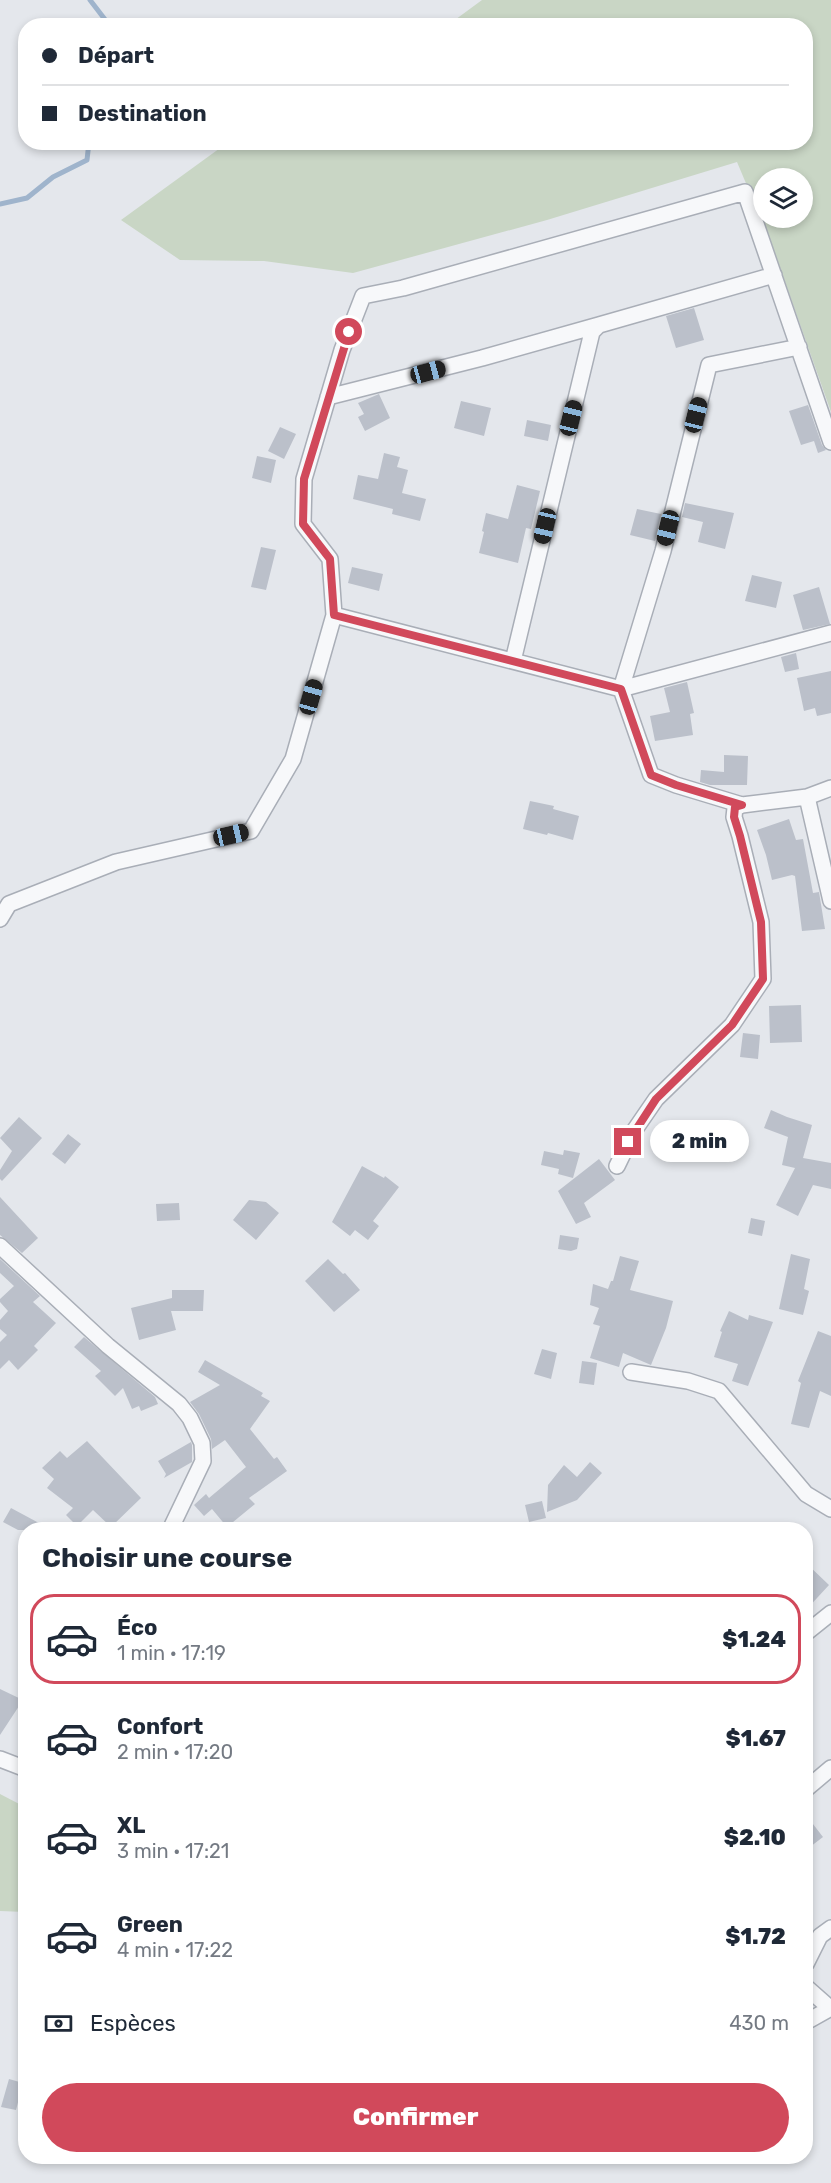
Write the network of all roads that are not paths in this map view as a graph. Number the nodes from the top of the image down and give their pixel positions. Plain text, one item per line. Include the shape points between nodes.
1 (774, 275) junction
2 (599, 325) junction
3 (799, 347) junction
4 (328, 397) junction
5 (831, 442) edge
6 (334, 615) junction
7 (831, 633) edge
8 (513, 661) junction
9 (621, 689) junction
10 (831, 788) edge
11 (807, 797) junction
12 (742, 805) junction
13 (831, 901) edge
14 (0, 919) edge
15 (617, 1166) dead end
16 (0, 1246) edge
17 (631, 1372) dead end
18 (831, 1509) edge
19 (174, 1522) edge
20 (831, 1612) edge
21 (813, 1627) edge
22 (0, 1759) edge
23 (18, 1766) edge
24 (831, 1768) edge
25 (813, 1783) edge
26 (831, 1928) edge
27 (813, 1950) edge
28 (813, 1993) edge
29 (830, 2008) edge
30 (813, 2018) edge

1 - 2 street
1 - 3 street
1 - 4 street via 745,192 363,296
2 - 4 street
2 - 8 street via 592,332
3 - 5 street
3 - 9 street via 709,365 663,551
4 - 6 street via 304,479 303,524 330,559
6 - 8 street
6 - 14 street via 293,759 251,831 116,862 9,904
7 - 9 street
8 - 9 street
9 - 12 street via 651,775
10 - 11 street
11 - 12 street
11 - 13 street
12 - 15 street via 735,807 734,817 761,922 763,979 732,1025 656,1099
16 - 19 street via 190,1418 202,1443 203,1461
17 - 18 street via 688,1381 719,1391 806,1494
20 - 21 street
22 - 23 street
24 - 25 street
26 - 27 street via 820,1936
28 - 29 street
29 - 30 street

